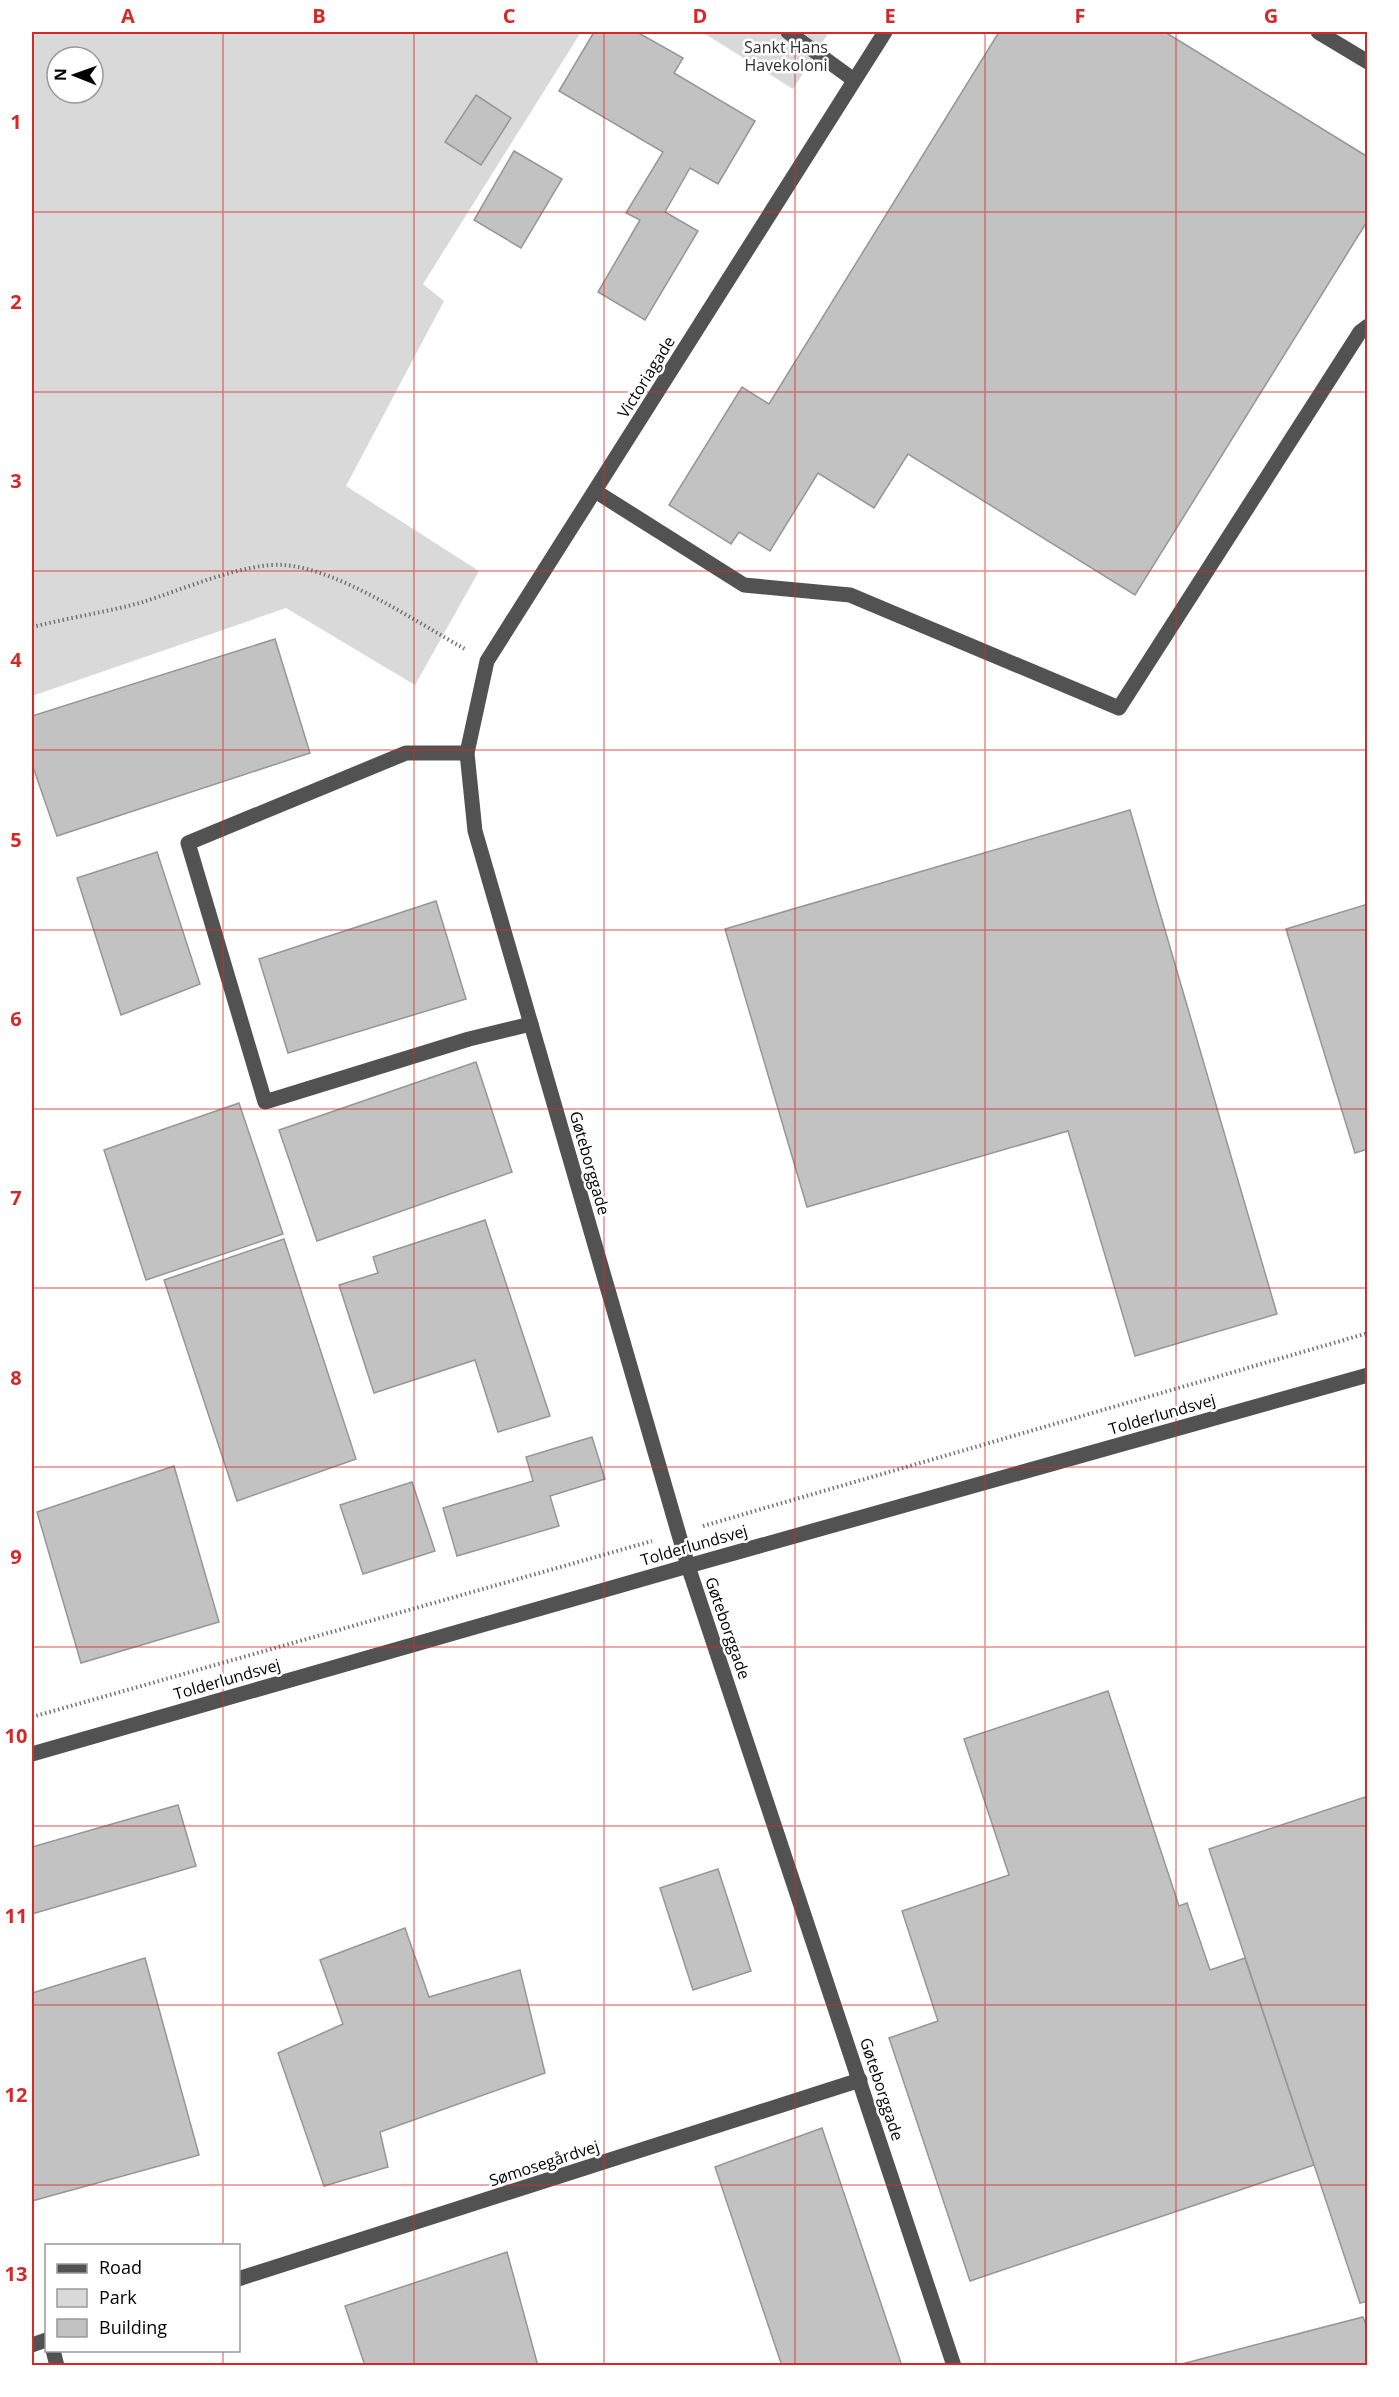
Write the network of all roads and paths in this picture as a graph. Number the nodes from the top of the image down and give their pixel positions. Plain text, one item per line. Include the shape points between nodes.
1 (788, 32) edge
2 (885, 32) edge
3 (1318, 32) edge
4 (1368, 62) edge
5 (854, 80) junction
6 (1368, 326) edge
7 (595, 490) junction
8 (32, 627) edge
9 (487, 661) junction
10 (467, 753) junction
11 (531, 1024) junction
12 (1368, 1333) edge
13 (1368, 1375) edge
14 (678, 1533) junction
15 (688, 1566) junction
16 (32, 1717) edge
17 (32, 1754) edge
18 (860, 2080) junction
19 (240, 2278) edge
20 (954, 2366) edge

1 - 5 street
2 - 5 street, Victoriagade
3 - 4 street
5 - 7 street, Victoriagade
6 - 7 street via 1360,332 1119,708 850,595 744,585
7 - 9 street, Victoriagade
8 - 9 path via 140,602 257,567 282,564 306,568 342,582
9 - 10 street, Victoriagade
10 - 11 street, Gøteborggade via 476,831
10 - 11 street via 406,753 188,843 264,1102
11 - 14 street, Gøteborggade
12 - 14 path
13 - 15 street, Tolderlundsvej
14 - 15 street, Gøteborggade
14 - 16 path
15 - 17 street, Tolderlundsvej
15 - 18 street, Gøteborggade
18 - 19 street, Sømosegårdvej
18 - 20 street, Gøteborggade

